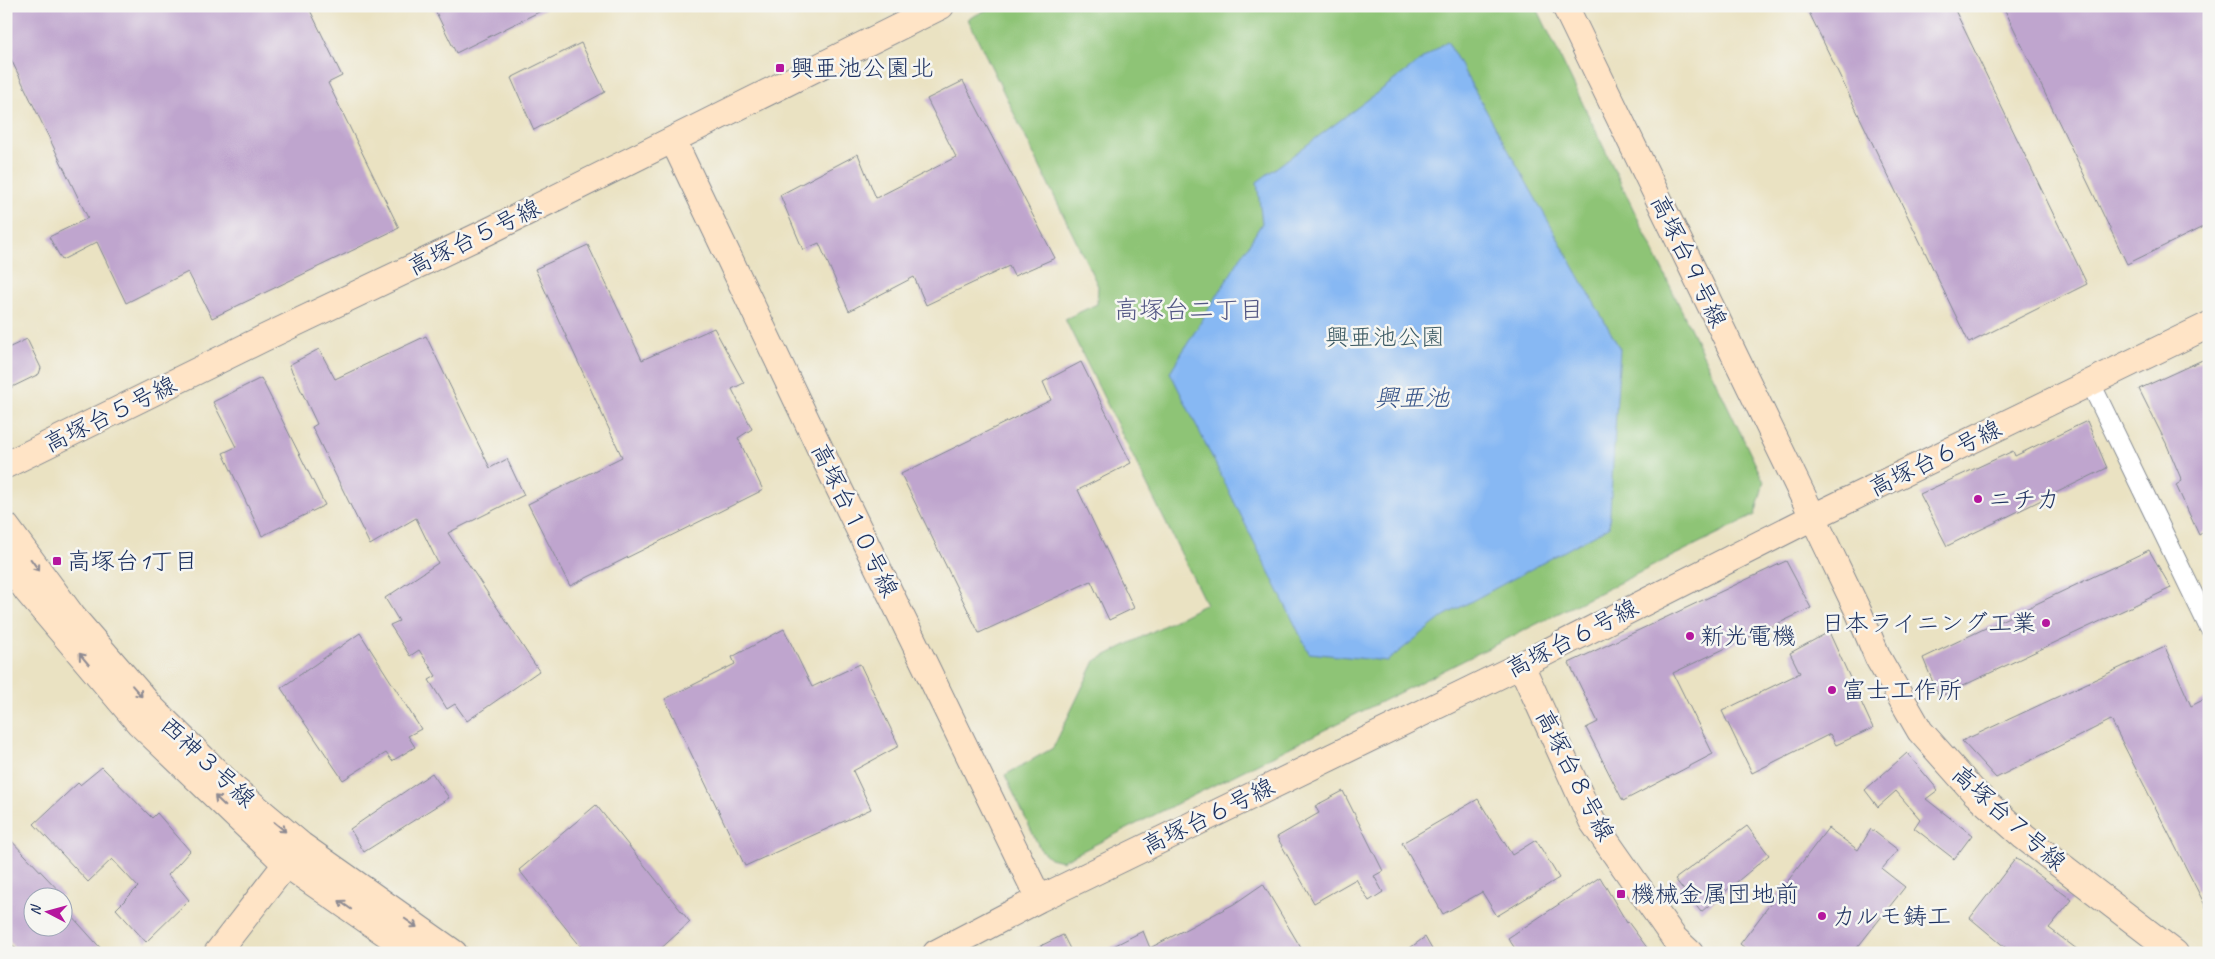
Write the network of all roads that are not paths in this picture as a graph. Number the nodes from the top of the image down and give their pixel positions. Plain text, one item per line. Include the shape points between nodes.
1 (941, 6) edge
2 (1565, 6) edge
3 (673, 140) junction
4 (2209, 325) edge
5 (2091, 384) junction
6 (6, 465) edge
7 (1813, 517) junction
8 (6, 526) edge
9 (6, 561) edge
10 (2209, 627) edge
11 (1521, 665) junction
12 (294, 854) junction
13 (1039, 899) junction
14 (217, 953) edge
15 (414, 953) edge
16 (454, 953) edge
17 (936, 953) edge
18 (1690, 953) edge
19 (2175, 953) edge

1 - 3 street, 高塚台５号線
2 - 7 street, 高塚台９号線
3 - 6 street, 高塚台５号線
3 - 13 street, 高塚台１０号線
4 - 5 street, 高塚台６号線
5 - 7 street, 高塚台６号線
5 - 10 street
7 - 11 street, 高塚台６号線
7 - 19 street, 高塚台７号線 via 1878,658 1920,731 1975,794 2024,837
8 -> 12 street, 西神３号線 via 73,617 152,708
12 -> 9 street, 西神３号線 via 139,723 27,591
11 - 13 street, 高塚台６号線
11 - 18 street, 高塚台８号線 via 1592,821 1674,938
12 - 14 street
15 -> 12 street, 西神３号線
12 -> 16 street, 西神３号線
13 - 17 street, 高塚台６号線

